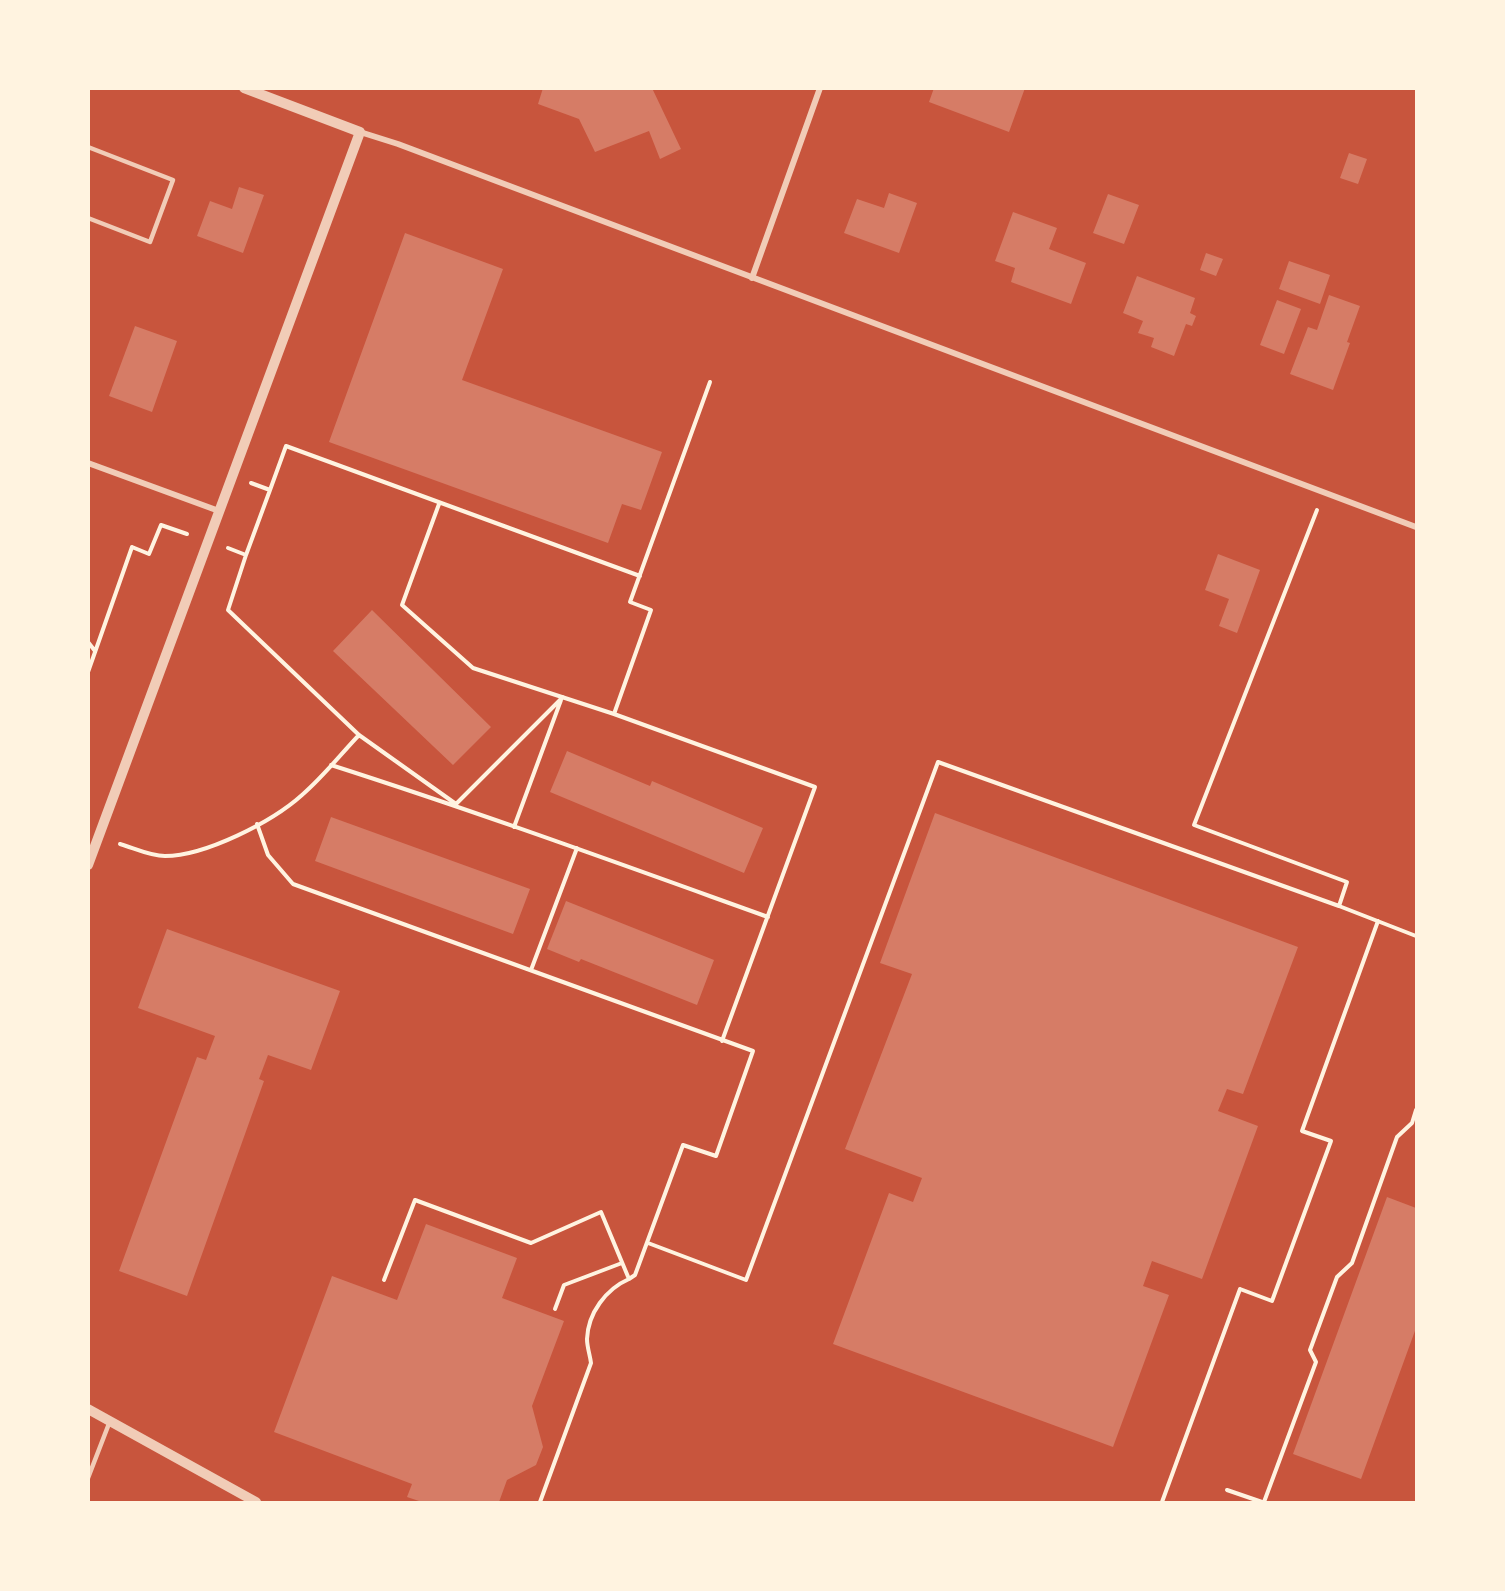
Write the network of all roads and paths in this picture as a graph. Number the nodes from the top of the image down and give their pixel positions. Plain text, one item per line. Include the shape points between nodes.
1 (244, 88) edge
2 (820, 88) edge
3 (360, 132) junction
4 (88, 147) edge
5 (88, 218) edge
6 (752, 278) junction
7 (710, 382) dead end
8 (88, 463) edge
9 (232, 476) junction
10 (270, 490) junction
11 (1324, 493) junction
12 (439, 504) junction
13 (219, 511) junction
14 (1416, 527) edge
15 (208, 541) junction
16 (246, 555) junction
17 (640, 576) junction
18 (88, 642) edge
19 (96, 652) junction
20 (88, 672) edge
21 (563, 697) junction
22 (614, 714) junction
23 (359, 735) junction
24 (331, 765) junction
25 (456, 804) junction
26 (257, 824) junction
27 (514, 827) junction
28 (99, 836) junction
29 (577, 848) junction
30 (88, 865) edge
31 (1339, 906) junction
32 (768, 916) junction
33 (1378, 921) junction
34 (1416, 936) edge
35 (531, 970) junction
36 (722, 1041) junction
37 (1416, 1110) edge
38 (648, 1242) junction
39 (622, 1263) junction
40 (629, 1279) junction
41 (384, 1280) dead end
42 (555, 1309) dead end
43 (88, 1409) edge
44 (110, 1421) junction
45 (88, 1479) edge
46 (1227, 1490) dead end
47 (256, 1503) edge
48 (540, 1503) edge
49 (1162, 1503) edge
50 (1263, 1503) edge

1 - 3 street
2 - 6 street
3 - 6 street
3 - 9 street
4 - 5 lane via 173,180 150,242
6 - 11 street
7 - 17 path
8 - 13 street
9 - 10 path
9 - 13 street
10 - 12 path via 286,446
10 - 16 path
11 - 14 street
11 - 31 path via 1194,825 1347,882
12 - 17 path
12 - 21 path via 402,605 473,668
13 - 15 street
15 - 16 path
15 - 19 path via 161,525 150,554 132,547
15 - 28 street
16 - 23 path via 228,610
17 - 22 path via 630,602 651,610
18 - 19 path
19 - 20 path
21 - 22 path
21 - 25 path
21 - 27 path
22 - 32 path via 815,787
23 - 24 path
23 - 25 path
24 - 25 path
24 - 26 path via 285,809
25 - 27 path
26 - 28 path via 210,847 165,856
26 - 35 path via 268,855 293,884
27 - 29 path
28 - 30 street
29 - 32 path
29 - 35 path
31 - 33 path
31 - 38 path via 938,762 746,1280
32 - 36 path
33 - 34 path
33 - 49 path via 1302,1131 1331,1141 1272,1301 1240,1289
35 - 36 path
36 - 38 path via 753,1051 716,1156 683,1144
37 - 50 path via 1412,1124 1397,1137 1352,1263 1337,1276 1310,1350 1316,1362
38 - 40 path via 635,1275
39 - 40 path
39 - 41 path via 601,1212 531,1243 415,1200
39 - 42 path via 564,1285
40 - 48 path via 606,1295 592,1319 587,1342 591,1363
43 - 44 street
44 - 45 lane
44 - 47 street
46 - 50 path

